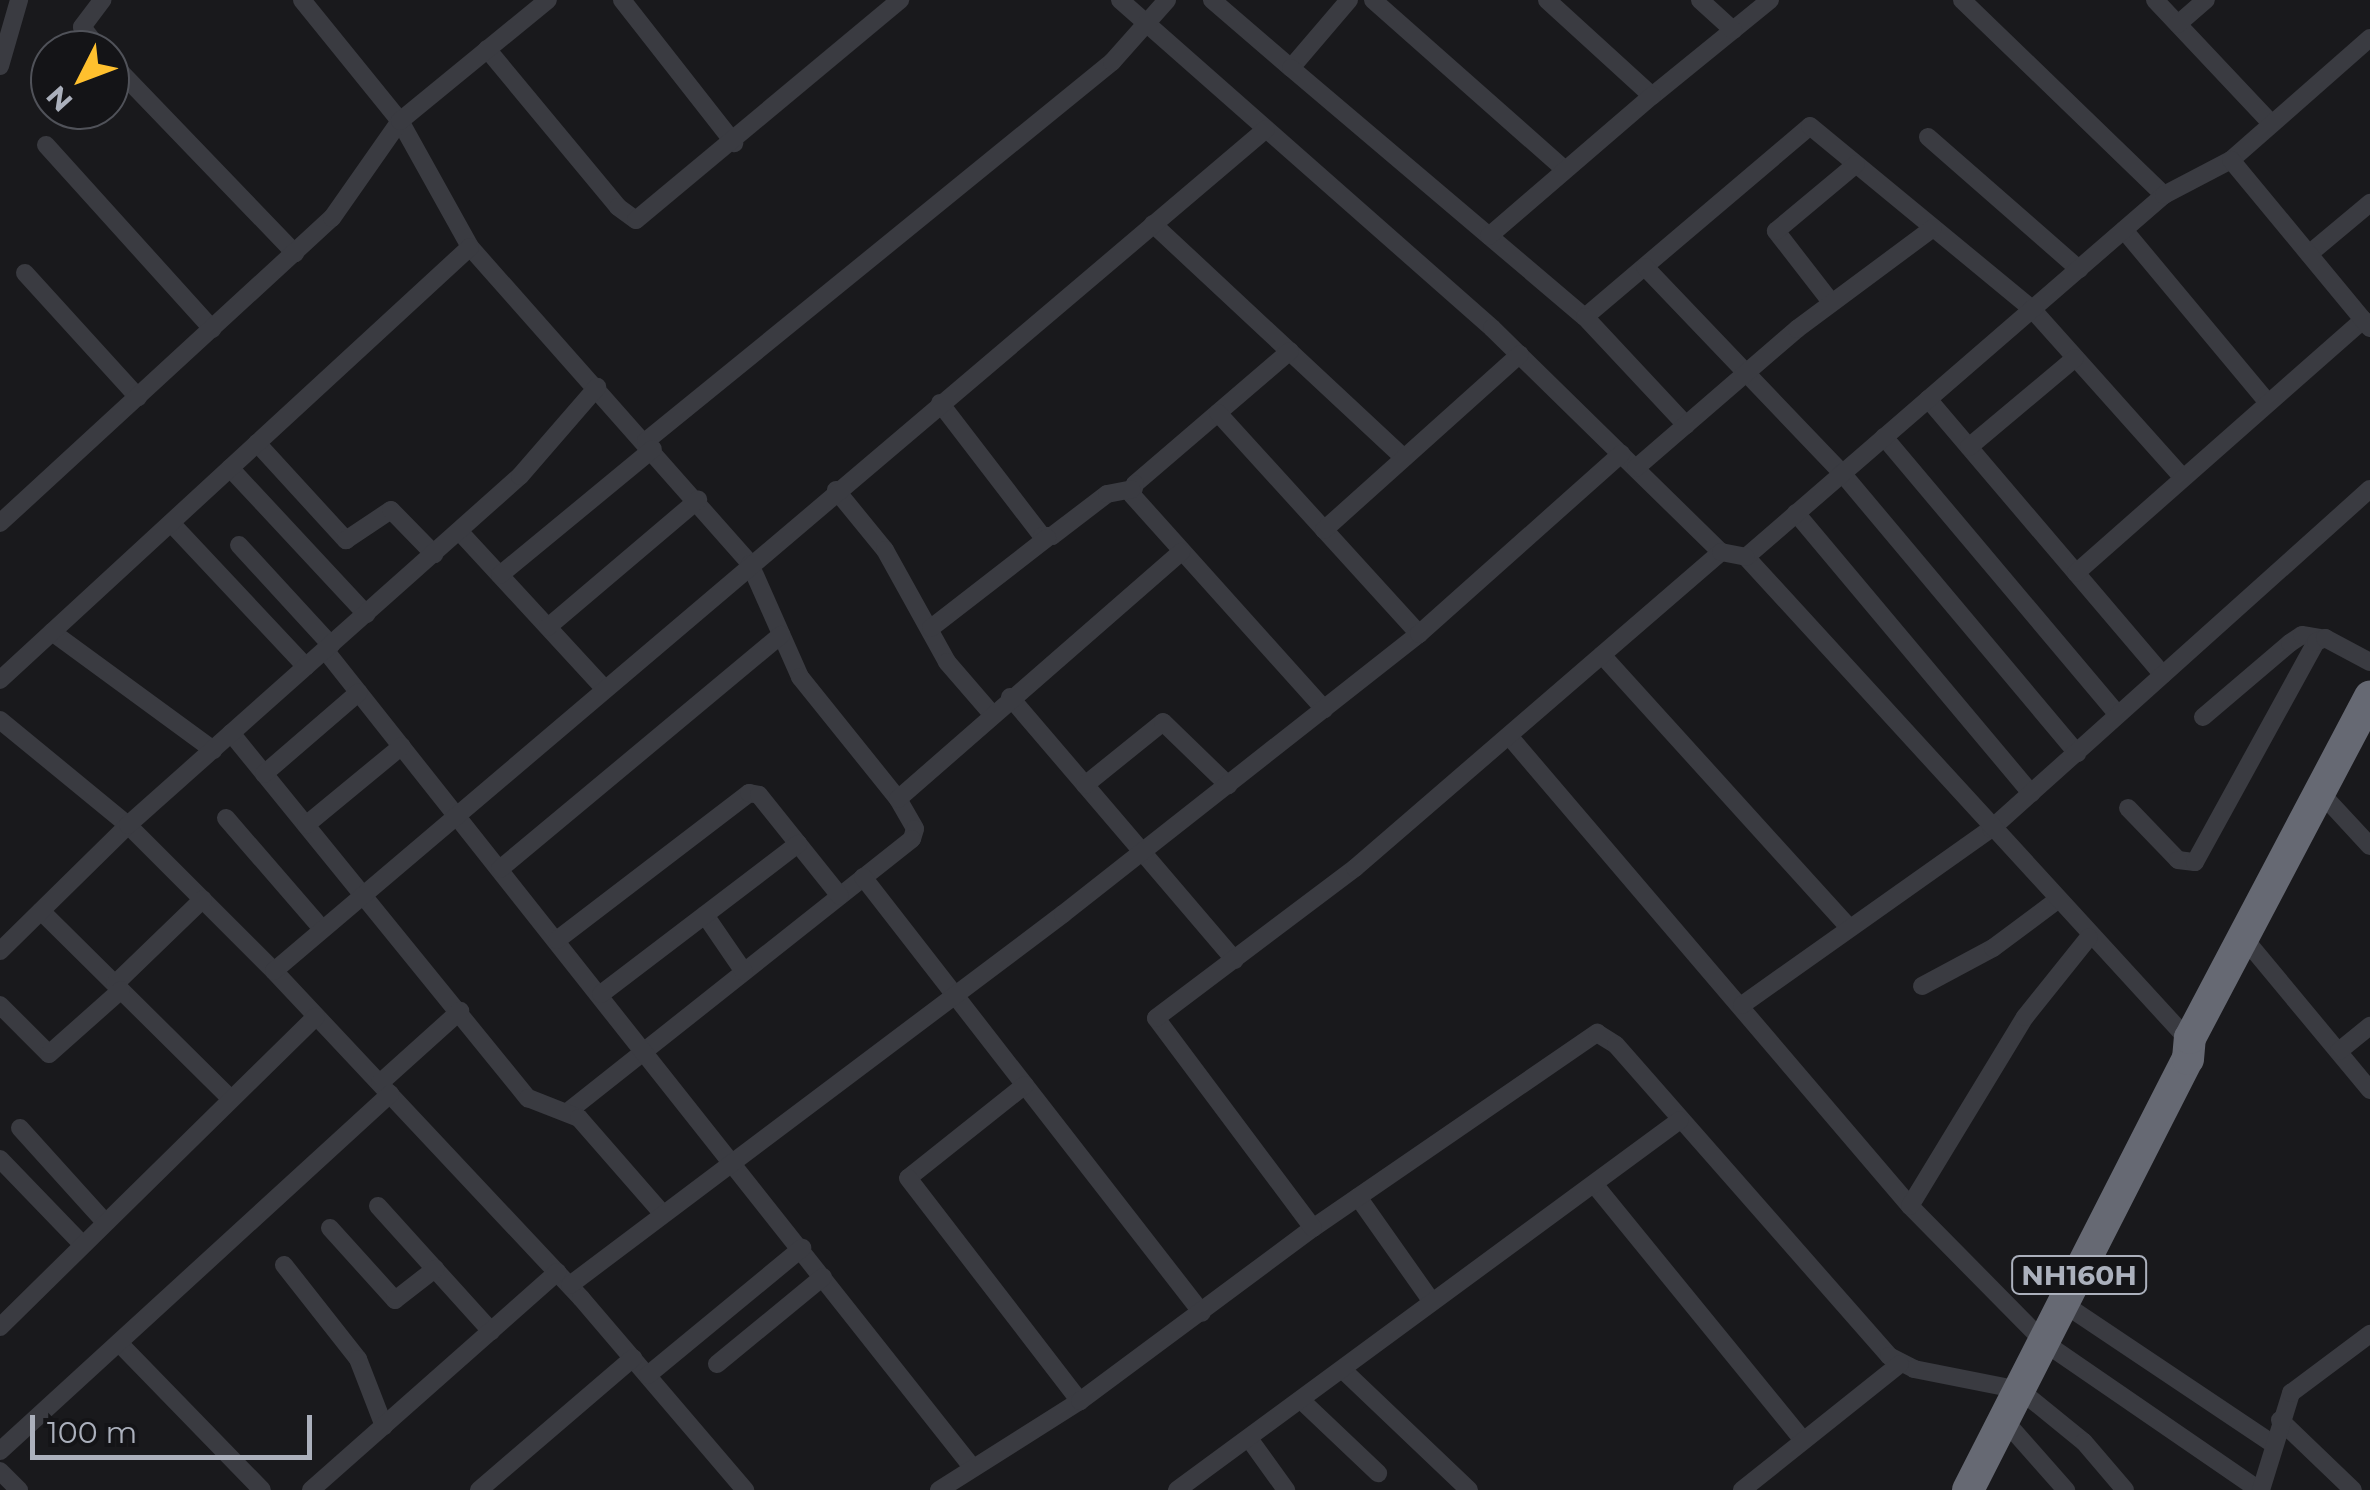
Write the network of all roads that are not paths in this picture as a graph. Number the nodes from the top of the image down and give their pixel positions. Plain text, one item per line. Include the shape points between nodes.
1 (102, 0) edge
2 (302, 0) edge
3 (548, 0) edge
4 (622, 0) edge
5 (900, 0) edge
6 (1120, 0) edge
7 (1167, 0) edge
8 (1349, 0) edge
9 (1372, 0) edge
10 (1547, 0) edge
11 (1700, 0) edge
12 (1770, 0) edge
13 (1962, 0) edge
14 (2155, 0) edge
15 (2206, 0) edge
16 (1218, 2) edge
17 (11, 8) edge
18 (1147, 24) junction
19 (2178, 24) junction
20 (84, 30) edge
21 (1733, 30) junction
22 (2370, 38) edge
23 (488, 49) junction
24 (0, 66) edge
25 (1292, 68) junction
26 (130, 81) edge
27 (1652, 96) junction
28 (400, 120) junction
29 (2272, 124) junction
30 (1266, 128) junction
31 (1928, 137) dead end
32 (734, 142) junction
33 (46, 145) dead end
34 (2232, 160) junction
35 (1856, 164) junction
36 (1565, 170) junction
37 (2164, 196) junction
38 (2370, 202) edge
39 (1153, 224) junction
40 (1933, 228) junction
41 (2124, 230) junction
42 (1488, 236) junction
43 (470, 246) junction
44 (295, 253) junction
45 (2309, 254) junction
46 (1644, 267) junction
47 (2079, 269) junction
48 (25, 272) dead end
49 (1832, 302) junction
50 (2032, 310) junction
51 (1586, 317) junction
52 (2367, 324) edge
53 (212, 330) junction
54 (1290, 351) junction
55 (1520, 354) junction
56 (2075, 358) junction
57 (1746, 373) junction
58 (597, 387) junction
59 (138, 398) junction
60 (1928, 400) junction
61 (2268, 402) junction
62 (940, 403) junction
63 (1218, 413) junction
64 (1686, 425) junction
65 (1884, 437) junction
66 (257, 443) junction
67 (649, 445) junction
68 (1968, 448) junction
69 (1620, 454) junction
70 (1404, 458) junction
71 (230, 468) junction
72 (1636, 468) junction
73 (1842, 474) junction
74 (2182, 478) junction
75 (2370, 488) edge
76 (1132, 489) junction
77 (836, 490) junction
78 (698, 500) junction
79 (1796, 513) junction
80 (170, 522) junction
81 (0, 523) edge
82 (459, 530) junction
83 (1324, 530) junction
84 (1047, 538) junction
85 (239, 545) dead end
86 (1181, 552) junction
87 (1721, 552) junction
88 (434, 554) junction
89 (1746, 556) junction
90 (750, 564) junction
91 (2076, 573) junction
92 (500, 574) junction
93 (366, 614) junction
94 (548, 627) junction
95 (931, 628) junction
96 (52, 632) junction
97 (781, 634) junction
98 (1420, 634) junction
99 (2320, 638) junction
100 (328, 648) junction
101 (1602, 655) junction
102 (2370, 662) edge
103 (306, 667) junction
104 (2163, 675) junction
105 (0, 680) edge
106 (602, 686) junction
107 (359, 692) junction
108 (1010, 697) junction
109 (2370, 697) edge
110 (1324, 709) junction
111 (991, 713) junction
112 (2118, 715) junction
113 (2203, 718) dead end
114 (0, 720) edge
115 (231, 733) junction
116 (1509, 736) junction
117 (2370, 739) edge
118 (402, 746) junction
119 (213, 750) junction
120 (2076, 753) junction
121 (264, 774) junction
122 (1085, 785) junction
123 (1228, 785) junction
124 (2031, 793) junction
125 (898, 799) junction
126 (2327, 799) junction
127 (2128, 808) dead end
128 (456, 812) junction
129 (226, 818) dead end
130 (128, 825) junction
131 (306, 825) junction
132 (1992, 829) junction
133 (798, 844) junction
134 (2370, 846) edge
135 (1144, 852) junction
136 (500, 869) junction
137 (864, 877) junction
138 (364, 892) junction
139 (840, 896) junction
140 (203, 900) junction
141 (2056, 901) junction
142 (41, 910) junction
143 (704, 916) junction
144 (1848, 926) junction
145 (322, 929) junction
146 (2089, 937) junction
147 (557, 940) junction
148 (2251, 943) junction
149 (0, 951) edge
150 (1234, 960) junction
151 (274, 971) junction
152 (744, 972) junction
153 (1922, 986) dead end
154 (118, 987) junction
155 (601, 994) junction
156 (954, 994) junction
157 (0, 1005) edge
158 (1742, 1005) junction
159 (460, 1012) junction
160 (316, 1016) junction
161 (2370, 1026) edge
162 (645, 1050) junction
163 (2193, 1051) junction
164 (2339, 1051) junction
165 (1025, 1085) junction
166 (385, 1089) junction
167 (2370, 1090) edge
168 (231, 1098) junction
169 (568, 1111) junction
170 (1680, 1120) junction
171 (20, 1128) dead end
172 (732, 1158) junction
173 (0, 1159) edge
174 (1594, 1184) junction
175 (1358, 1197) junction
176 (378, 1206) dead end
177 (1910, 1206) junction
178 (662, 1212) junction
179 (104, 1222) junction
180 (330, 1228) dead end
181 (1313, 1228) junction
182 (82, 1244) junction
183 (802, 1248) junction
184 (284, 1264) dead end
185 (435, 1269) junction
186 (824, 1278) junction
187 (563, 1279) junction
188 (1432, 1302) junction
189 (2064, 1304) junction
190 (1202, 1313) junction
191 (0, 1327) edge
192 (491, 1331) junction
193 (2370, 1334) edge
194 (2045, 1343) junction
195 (120, 1345) junction
196 (633, 1358) junction
197 (717, 1364) dead end
198 (1900, 1364) junction
199 (1343, 1370) junction
200 (648, 1376) junction
201 (2020, 1390) junction
202 (1080, 1400) junction
203 (1302, 1401) junction
204 (2004, 1420) junction
205 (2280, 1420) junction
206 (384, 1426) junction
207 (1250, 1440) junction
208 (1803, 1440) junction
209 (2273, 1444) junction
210 (0, 1451) edge
211 (972, 1467) junction
212 (1378, 1473) dead end
213 (4, 1479) edge
214 (1750, 1488) edge
215 (19, 1490) edge
216 (262, 1490) edge
217 (311, 1490) edge
218 (479, 1490) edge
219 (746, 1490) edge
220 (939, 1490) edge
221 (1177, 1490) edge
222 (1286, 1490) edge
223 (1469, 1490) edge
224 (1968, 1490) edge
225 (2066, 1490) edge
226 (2125, 1490) edge
227 (2260, 1490) edge
228 (2353, 1490) edge

1 - 20 street
2 - 28 street
3 - 23 street
4 - 32 street
5 - 32 street
6 - 18 street
7 - 18 street
8 - 25 street
9 - 36 street
10 - 27 street
11 - 21 street
12 - 21 street
13 - 37 street
14 - 19 street
15 - 19 street
16 - 25 street
17 - 24 street
18 - 30 street
18 - 67 street via 1112,62
19 - 29 street
21 - 27 street
22 - 29 street
23 - 28 street
23 - 32 street via 618,207 636,220
25 - 42 street
26 - 44 street
27 - 36 street
28 - 43 street
28 - 44 street via 332,218
29 - 34 street
30 - 39 street
30 - 55 street
31 - 47 street
33 - 53 street
34 - 37 street
34 - 45 street
35 - 40 street
35 - 46 street via 1810,126
35 - 49 street via 1776,231
36 - 42 street
37 - 41 street
38 - 45 street
39 - 54 street
39 - 62 street
40 - 49 street
40 - 50 street
41 - 47 street
41 - 61 street
42 - 51 street
43 - 58 street
43 - 66 street
44 - 53 street
45 - 52 street
46 - 51 street
46 - 57 street
47 - 50 street
48 - 59 street
49 - 57 street
50 - 56 street
50 - 60 street
51 - 64 street
52 - 61 street
53 - 59 street
54 - 63 street
54 - 70 street
55 - 69 street
55 - 70 street
56 - 68 street
56 - 74 street
57 - 64 street
57 - 73 street
58 - 67 street
58 - 82 street via 543,455
59 - 81 street
60 - 65 street
60 - 68 street
61 - 74 street
62 - 77 street
62 - 84 street
63 - 76 street
63 - 83 street
64 - 72 street
65 - 73 street
65 - 112 street
66 - 71 street
66 - 88 street via 346,540 392,510
67 - 78 street
67 - 92 street
68 - 91 street
69 - 72 street
69 - 98 street
70 - 83 street
71 - 80 street
71 - 93 street
72 - 87 street
73 - 79 street
73 - 120 street
74 - 91 street
75 - 104 street
76 - 84 street via 1108,494
76 - 86 street
77 - 90 street
77 - 95 street via 885,550
78 - 90 street
78 - 94 street
79 - 89 street
79 - 124 street
80 - 96 street
80 - 103 street
82 - 88 street
82 - 92 street
83 - 98 street
84 - 95 street
85 - 100 street
86 - 108 street
86 - 110 street
87 - 89 street
87 - 101 street
88 - 93 street
89 - 132 street
90 - 97 street
90 - 106 street
91 - 104 street
92 - 94 street
93 - 100 street
94 - 106 street
95 - 111 street via 947,662
96 - 105 street
96 - 119 street
97 - 125 street via 813,697
97 - 136 street
98 - 110 street
99 - 102 street
99 - 113 street via 2302,635 2290,643
99 - 127 street via 2195,862 2178,860
100 - 103 street
100 - 107 street
101 - 116 street
101 - 144 street
103 - 115 street
104 - 112 street
106 - 128 street
107 - 118 street
107 - 121 street
108 - 111 street
108 - 122 street
109 - 126 highway, NH160H
110 - 123 street
111 - 125 street
112 - 120 street
114 - 130 street
115 - 119 street
115 - 121 street
116 - 150 street via 1356,868
116 - 158 street
117 - 126 highway, NH160H
118 - 128 street
118 - 131 street
119 - 130 street
120 - 124 street
121 - 131 street
122 - 123 street via 1167,722
122 - 135 street
123 - 135 street
124 - 132 street
125 - 137 street via 914,834
126 - 134 street
126 - 148 highway, NH160H
128 - 136 street
128 - 138 street
129 - 145 street
130 - 140 street
130 - 142 street
131 - 138 street
132 - 141 street
132 - 144 street
133 - 139 street
133 - 143 street
133 - 147 street via 759,795 749,793
135 - 150 street
135 - 156 street
136 - 147 street
137 - 139 street
137 - 156 street
138 - 145 street
138 - 159 street
139 - 152 street
140 - 151 street
140 - 154 street
141 - 146 street
141 - 153 street via 1993,948
142 - 149 street
142 - 154 street
143 - 152 street
143 - 155 street
144 - 158 street
145 - 151 street
146 - 163 street
146 - 177 street via 2026,1016
147 - 155 street
148 - 163 highway, NH160H
148 - 164 street
150 - 181 street via 1156,1018
151 - 160 street
152 - 162 street
154 - 157 street via 49,1054
154 - 168 street
155 - 162 street
156 - 165 street
156 - 172 street
158 - 177 street
159 - 166 street
159 - 169 street via 534,1104
160 - 166 street
160 - 168 street
161 - 164 street
162 - 169 street
162 - 172 street
163 - 189 highway, NH160H
164 - 167 street
165 - 190 street
165 - 202 street via 908,1178
166 - 187 street
166 - 195 street
168 - 179 street
169 - 178 street
170 - 174 street
170 - 175 street via 1616,1045 1597,1033
170 - 198 street
171 - 179 street
172 - 178 street
172 - 183 street
173 - 182 street
174 - 188 street
174 - 208 street
175 - 181 street
175 - 188 street
176 - 185 street
177 - 194 street
178 - 187 street
179 - 182 street
180 - 185 street via 395,1300
181 - 190 street
182 - 191 street
183 - 186 street
183 - 200 street
184 - 206 street via 358,1359
185 - 192 street
186 - 197 street
186 - 211 street
187 - 192 street
187 - 196 street
188 - 199 street
189 - 194 highway, NH160H
189 - 209 street
190 - 202 street
192 - 206 street
193 - 205 street via 2303,1380
194 - 201 highway, NH160H
194 - 227 street
195 - 210 street
195 - 216 street
196 - 200 street
196 - 218 street
198 - 201 street
198 - 208 street
199 - 203 street
199 - 223 street
200 - 219 street
201 - 204 highway, NH160H
201 - 226 street via 2084,1442
202 - 211 street
203 - 207 street
203 - 212 street
204 - 224 highway, NH160H
204 - 225 street
205 - 209 street
205 - 228 street
206 - 217 street
207 - 221 street
207 - 222 street
208 - 214 street
209 - 227 street
211 - 220 street
213 - 215 street

